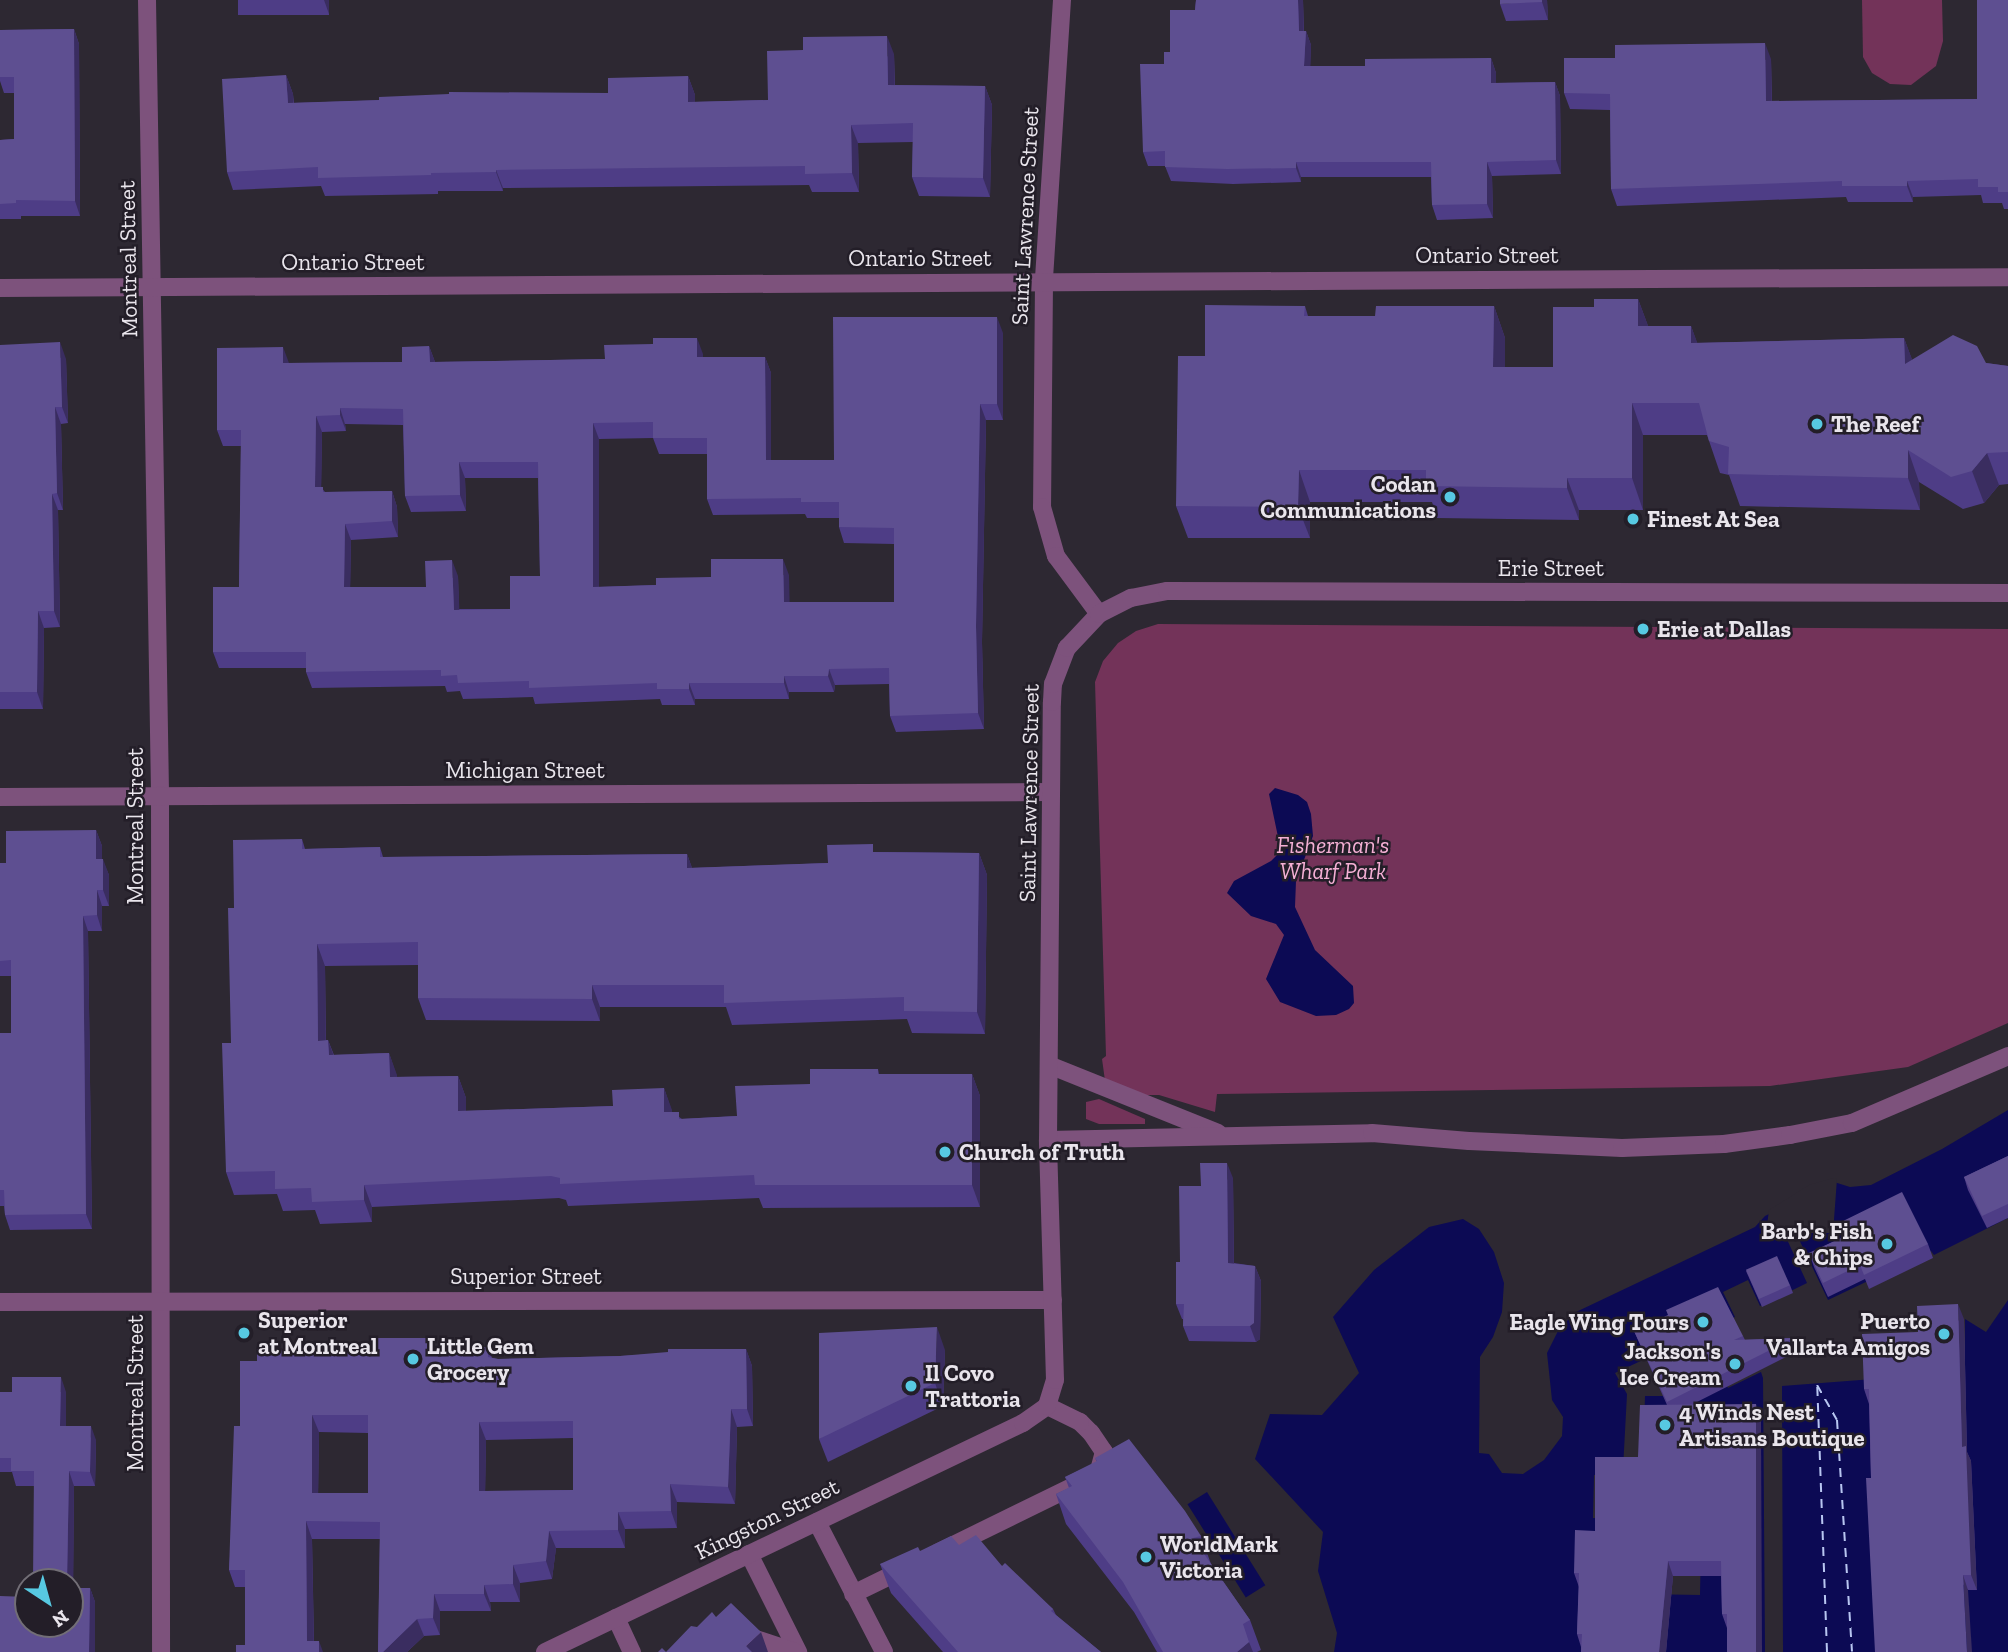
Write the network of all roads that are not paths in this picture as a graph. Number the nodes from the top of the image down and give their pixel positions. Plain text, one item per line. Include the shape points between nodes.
1 (147, 0) edge
2 (1062, 0) edge
3 (2008, 277) edge
4 (1044, 282) junction
5 (154, 287) junction
6 (0, 288) edge
7 (2008, 593) edge
8 (1100, 614) junction
9 (1051, 792) junction
10 (160, 796) junction
11 (0, 797) edge
12 (2008, 1056) edge
13 (1049, 1065) junction
14 (1225, 1136) junction
15 (1048, 1140) junction
16 (1053, 1300) junction
17 (0, 1302) edge
18 (159, 1303) junction
19 (1047, 1406) junction
20 (817, 1522) junction
21 (749, 1555) junction
22 (853, 1594) junction
23 (616, 1618) junction
24 (161, 1652) edge
25 (545, 1652) edge
26 (632, 1652) edge
27 (711, 1652) edge
28 (797, 1652) edge
29 (884, 1652) edge

1 - 5 street, Montreal Street
2 - 4 street, Saint Lawrence Street
3 - 4 street, Ontario Street
4 - 5 street, Ontario Street
4 - 8 street, Saint Lawrence Street via 1044,523 1056,556
5 - 6 street, Ontario Street
5 - 10 street, Montreal Street
7 - 8 street, Erie Street via 1167,592 1131,598
8 - 9 street, Saint Lawrence Street via 1067,648 1053,684
9 - 10 street, Michigan Street
9 - 13 street, Saint Lawrence Street
10 - 11 street, Michigan Street
10 - 18 street, Montreal Street
12 - 14 street via 1852,1123 1724,1144 1622,1148 1372,1133
13 - 14 street
13 - 15 street, Saint Lawrence Street
14 - 15 street
15 - 16 street, Saint Lawrence Street
16 - 18 street, Superior Street
16 - 19 street, Saint Lawrence Street via 1055,1380
17 - 18 street, Superior Street
18 - 24 street, Montreal Street
19 - 20 street, Kingston Street via 1011,1429
19 - 22 street via 1080,1422 1091,1433 1104,1452 1098,1474
20 - 21 street, Kingston Street
20 - 22 street
21 - 23 street, Kingston Street
21 - 28 street
22 - 29 street
23 - 25 street, Kingston Street
23 - 26 street
27 - 28 street via 750,1637

